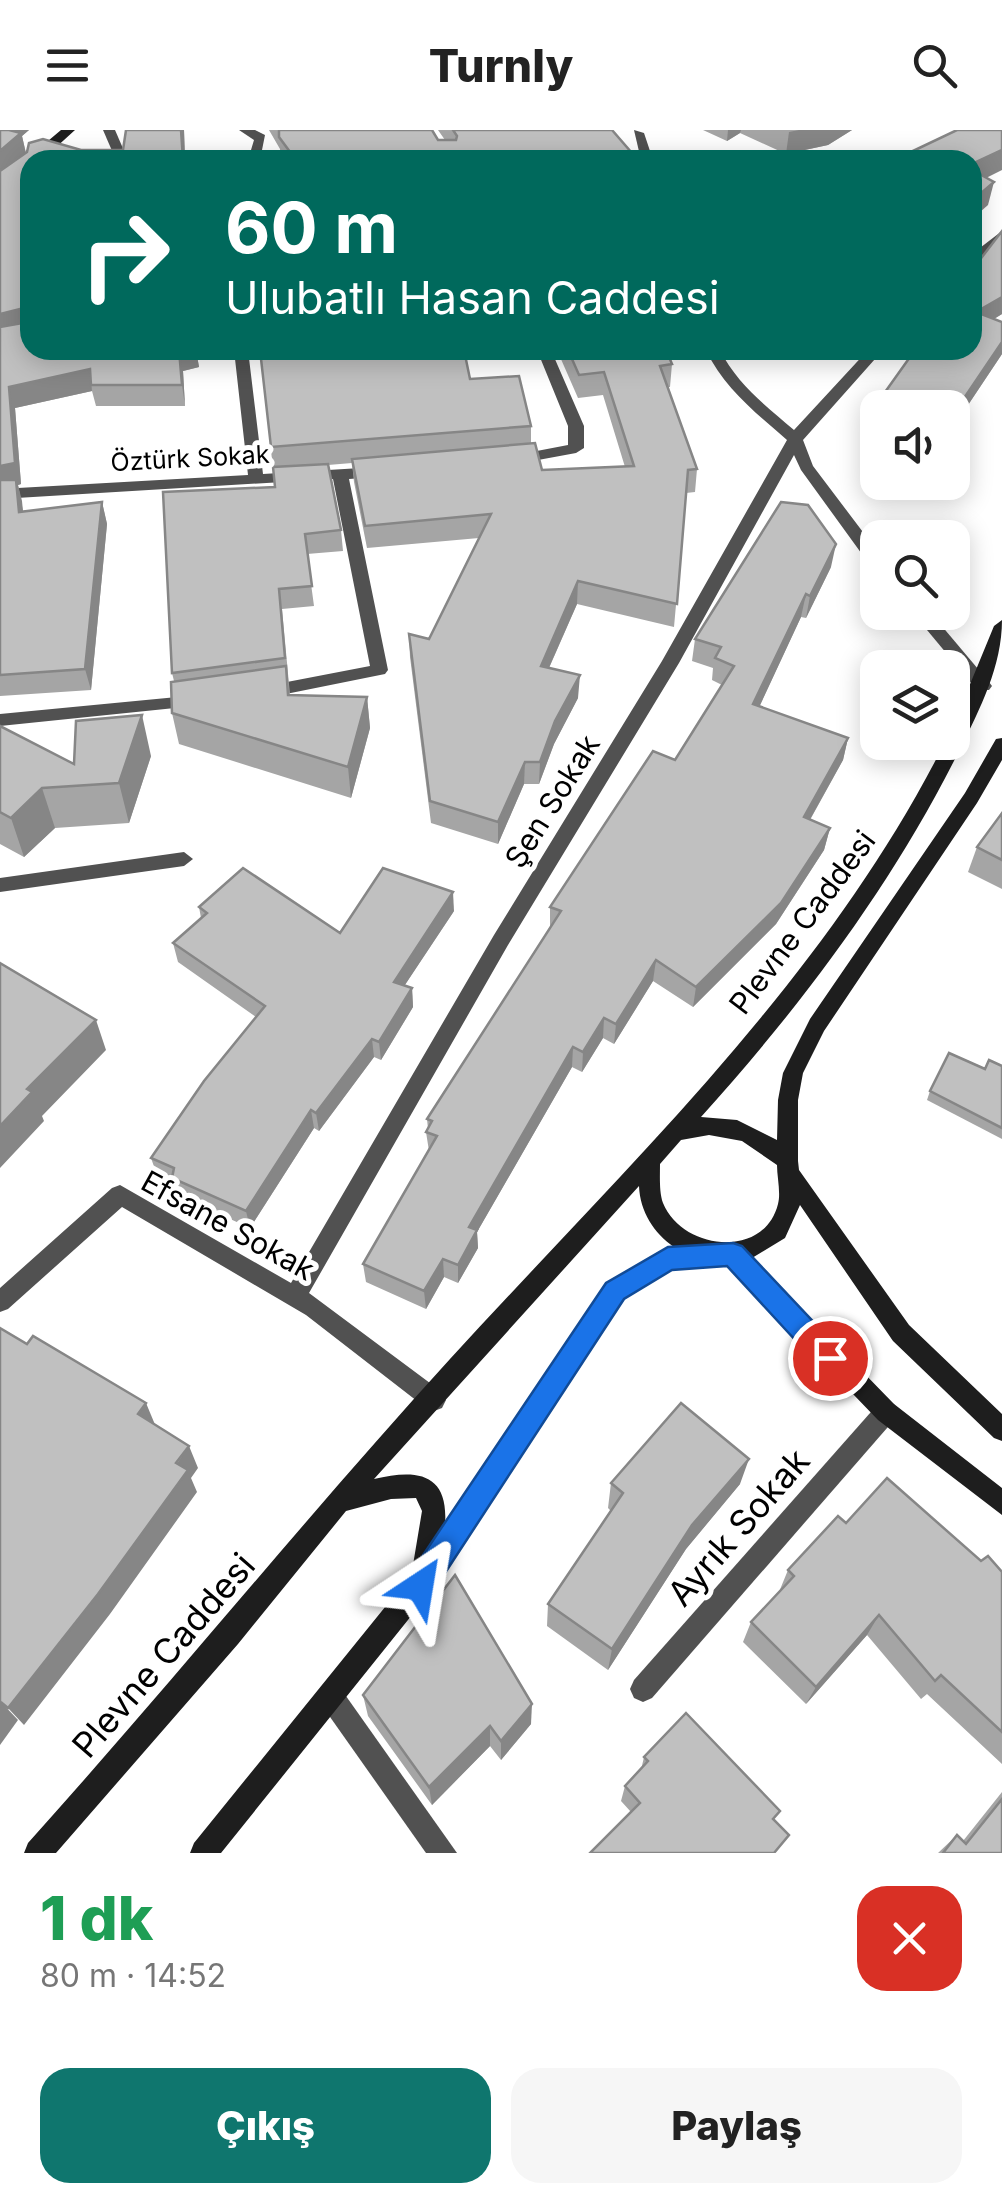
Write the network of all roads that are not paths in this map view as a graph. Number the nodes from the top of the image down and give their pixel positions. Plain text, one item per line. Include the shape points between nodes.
1 (69, 130) edge
2 (245, 130) edge
3 (638, 133) dead end
4 (46, 150) edge
5 (257, 150) edge
6 (644, 150) edge
7 (20, 171) edge
8 (15, 175) edge
9 (1002, 235) edge
10 (982, 253) edge
11 (241, 360) edge
12 (548, 360) edge
13 (718, 360) edge
14 (867, 360) edge
15 (795, 439) junction
16 (485, 462) edge
17 (394, 471) edge
18 (340, 475) junction
19 (256, 479) junction
20 (0, 494) edge
21 (860, 540) edge
22 (1002, 626) edge
23 (935, 630) edge
24 (982, 686) junction
25 (238, 697) edge
26 (218, 699) edge
27 (0, 720) edge
28 (1002, 744) edge
29 (184, 858) dead end
30 (0, 885) edge
31 (678, 1132) junction
32 (649, 1164) junction
33 (790, 1168) junction
34 (720, 1253) junction
35 (294, 1297) junction
36 (0, 1302) edge
37 (434, 1400) junction
38 (886, 1412) junction
39 (1002, 1430) edge
40 (338, 1501) junction
41 (1002, 1503) edge
42 (420, 1586) junction
43 (644, 1689) dead end
44 (332, 1698) junction
45 (38, 1853) edge
46 (204, 1853) edge
47 (443, 1853) edge

1 - 4 main road
2 - 5 street via 261,138
3 - 6 street
7 - 8 main road
9 - 10 street
11 - 19 street
12 - 16 street via 576,426 576,448
13 - 15 street via 749,399
14 - 15 street, Şen Sokak
15 - 21 street via 806,468
15 - 35 street, Şen Sokak via 670,663
17 - 18 street, Öztürk Sokak
18 - 19 street, Öztürk Sokak
18 - 25 street via 379,670
19 - 20 street, Öztürk Sokak
22 - 24 main road, Plevne Caddesi
23 - 24 street
24 - 31 main road, Plevne Caddesi via 936,787 877,886
26 - 27 street
28 - 33 main road via 816,1025 788,1100
29 - 30 street
31 - 32 main road
31 - 33 main road via 699,1125 744,1130
32 - 34 main road via 649,1207 663,1228 683,1244
32 - 37 main road, Plevne Caddesi
33 - 34 main road via 789,1218 766,1242
33 - 39 main road via 901,1333
34 - 38 main road
34 - 42 main road via 668,1258 615,1291
35 - 36 street, Efsane Sokak via 120,1195
35 - 37 street, Efsane Sokak
37 - 40 main road, Plevne Caddesi
38 - 41 main road
38 - 43 street, Ayrık Sokak
40 - 42 main road via 409,1483 431,1497 437,1520
40 - 45 main road, Plevne Caddesi
42 - 44 main road
44 - 46 main road
44 - 47 street

